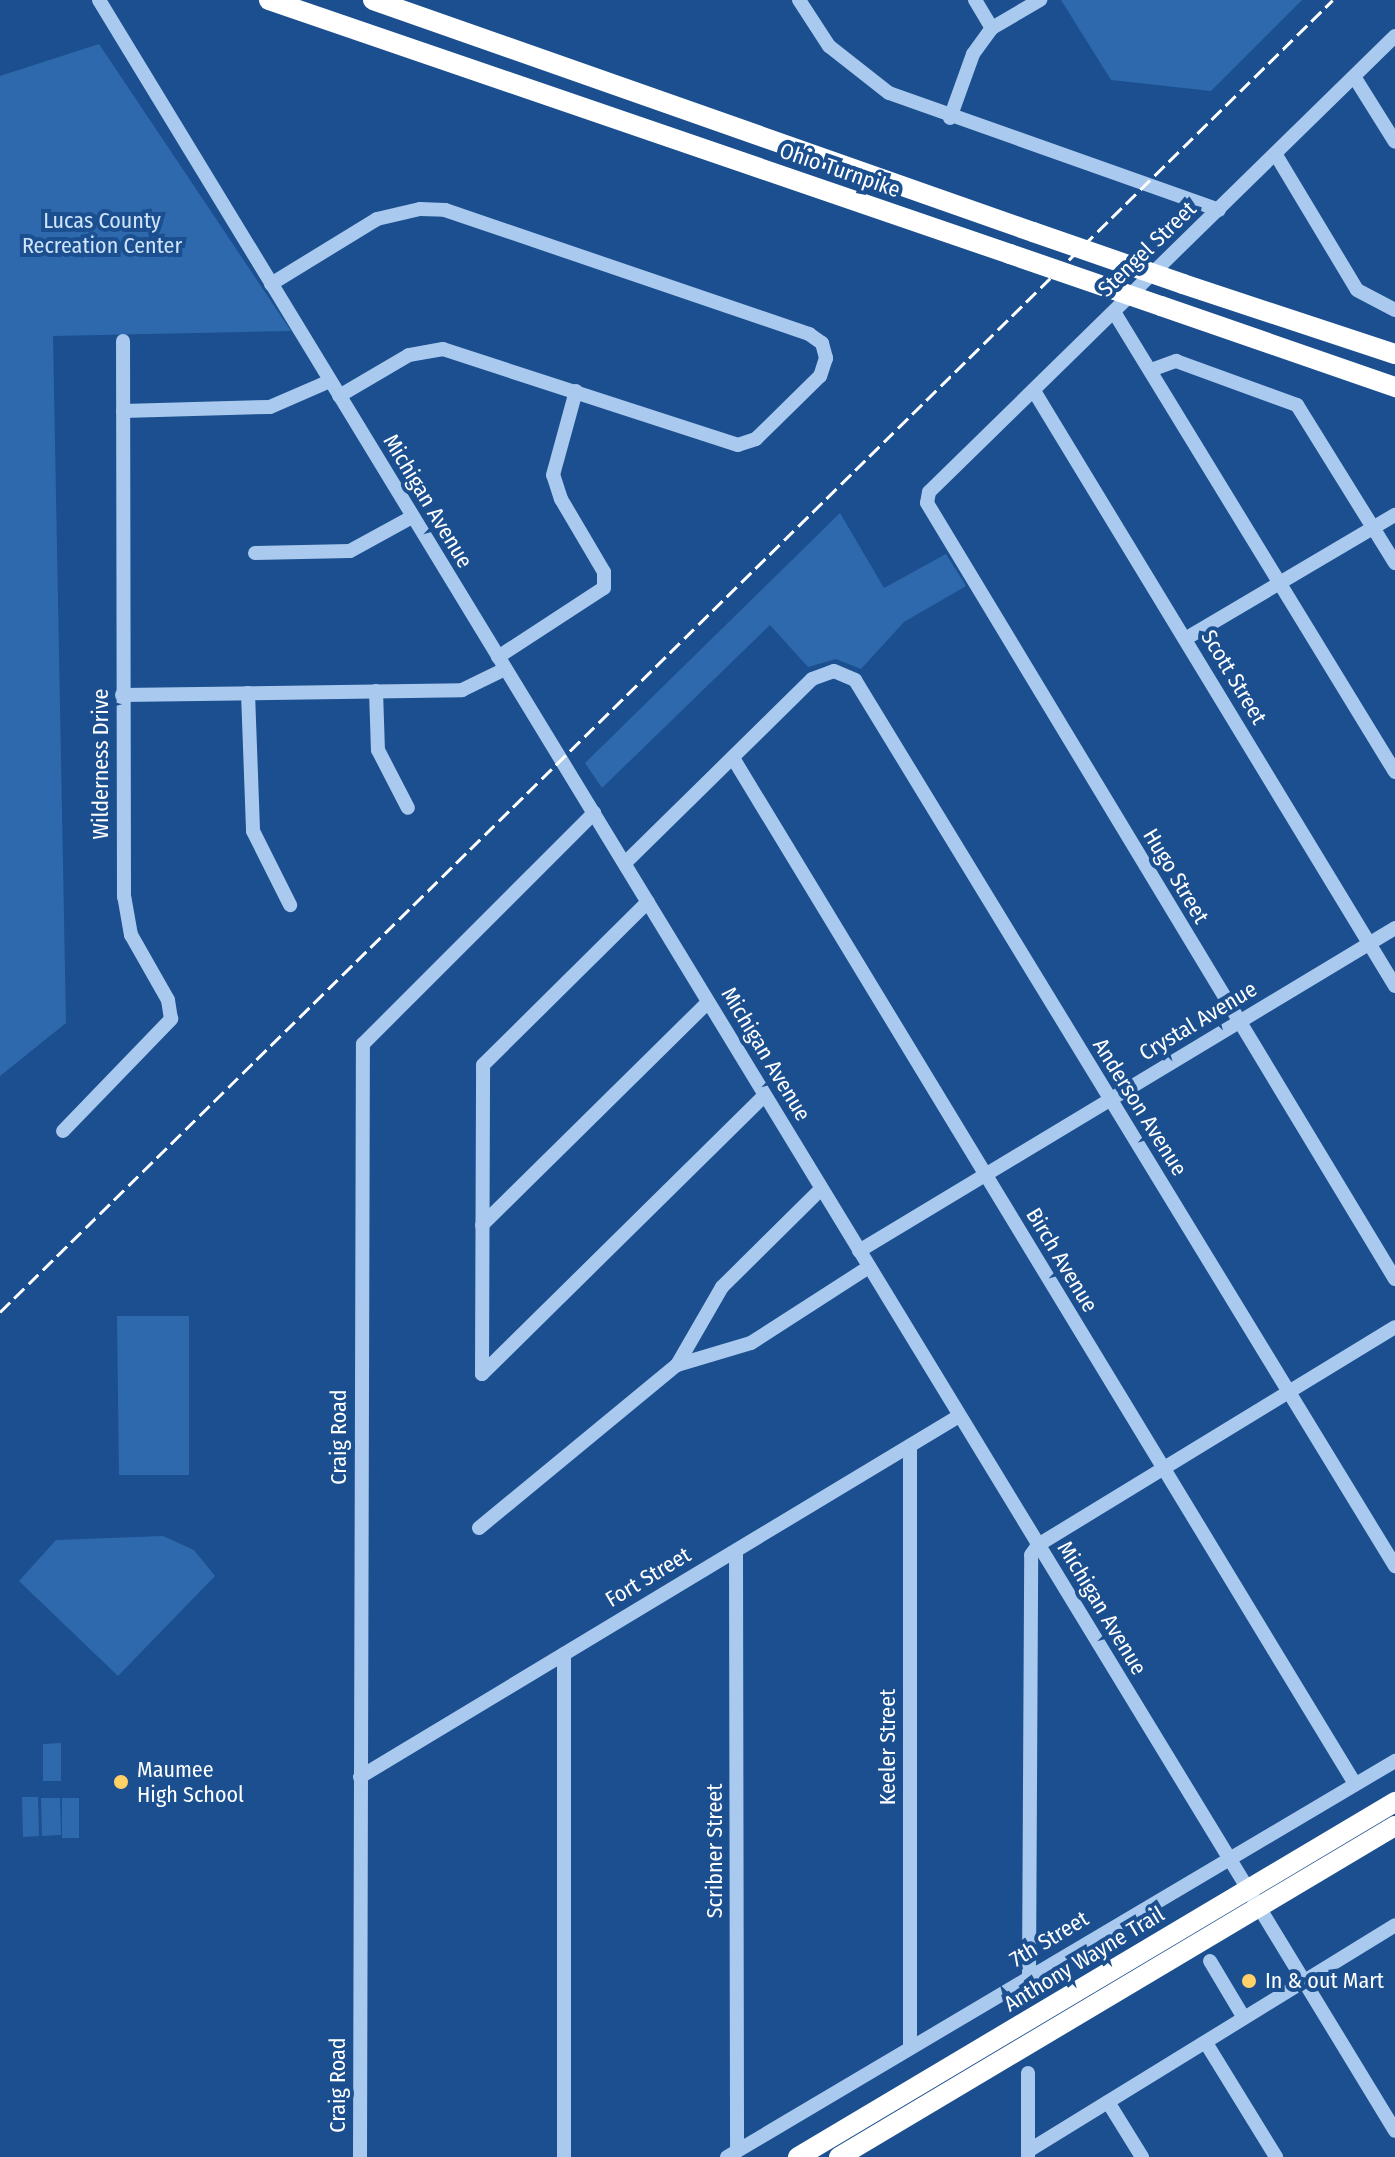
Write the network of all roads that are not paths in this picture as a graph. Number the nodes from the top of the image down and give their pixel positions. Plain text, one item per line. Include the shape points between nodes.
1 (99, 0) edge
2 (269, 0) edge
3 (373, 0) edge
4 (799, 0) edge
5 (975, 0) edge
6 (1040, 0) edge
7 (992, 28) junction
8 (1395, 36) edge
9 (1355, 78) junction
10 (950, 118) junction
11 (1395, 142) edge
12 (1276, 155) junction
13 (1219, 210) junction
14 (271, 284) junction
15 (1395, 310) edge
16 (1114, 312) junction
17 (123, 341) dead end
18 (1395, 354) edge
19 (1151, 370) junction
20 (330, 381) junction
21 (1395, 387) edge
22 (576, 391) junction
23 (1034, 391) junction
24 (339, 396) junction
25 (123, 411) junction
26 (929, 492) joint
27 (1395, 515) edge
28 (412, 517) junction
29 (1373, 528) junction
30 (255, 553) dead end
31 (1395, 563) edge
32 (1280, 583) junction
33 (1185, 639) junction
34 (501, 663) junction
35 (376, 691) junction
36 (248, 693) junction
37 (122, 695) junction
38 (733, 758) junction
39 (1395, 772) edge
40 (408, 808) dead end
41 (594, 813) junction
42 (625, 863) junction
43 (648, 902) junction
44 (290, 905) dead end
45 (1395, 928) edge
46 (1369, 944) junction
47 (1395, 986) edge
48 (708, 1002) junction
49 (1239, 1022) junction
50 (765, 1095) junction
51 (1110, 1100) junction
52 (63, 1131) dead end
53 (985, 1175) junction
54 (821, 1189) junction
55 (482, 1225) junction
56 (859, 1251) junction
57 (869, 1267) junction
58 (1395, 1279) edge
59 (1395, 1327) edge
60 (677, 1365) junction
61 (1289, 1391) junction
62 (959, 1416) junction
63 (910, 1446) junction
64 (1163, 1468) junction
65 (479, 1528) dead end
66 (1038, 1545) junction
67 (736, 1551) junction
68 (1395, 1566) edge
69 (564, 1654) junction
70 (1395, 1761) edge
71 (360, 1777) junction
72 (1355, 1784) junction
73 (1395, 1802) edge
74 (1395, 1826) edge
75 (1229, 1859) junction
76 (1247, 1889) junction
77 (1259, 1908) junction
78 (1395, 1925) edge
79 (1210, 1961) dead end
80 (1029, 1976) junction
81 (1304, 1982) junction
82 (1244, 2018) junction
83 (1206, 2043) junction
84 (910, 2048) junction
85 (1028, 2073) dead end
86 (1108, 2102) junction
87 (1395, 2131) edge
88 (732, 2154) edge
89 (1028, 2154) edge
90 (360, 2157) edge
91 (564, 2157) edge
92 (798, 2157) edge
93 (839, 2157) edge
94 (1142, 2157) edge
95 (1276, 2157) edge

1 - 14 street, Michigan Avenue
2 - 21 highway, Ohio Turnpike, bridge
3 - 18 highway, Ohio Turnpike, bridge
4 - 10 street via 829,46 852,67 889,93
5 - 7 street
6 - 7 street
7 - 10 street via 973,54
8 - 9 street, Stengel Street
9 - 11 street
9 - 12 street, Stengel Street
10 - 13 street
12 - 13 street, Stengel Street
12 - 15 street via 1357,290
13 - 16 street, Stengel Street
14 - 20 street, Michigan Avenue
14 - 22 street via 377,219 420,209 445,210 809,334 822,343 825,368 747,443 723,443
16 - 19 street
16 - 23 street, Stengel Street
17 - 25 street, Wilderness Drive
19 - 29 street via 1176,361 1297,405
19 - 32 street
20 - 24 street, Michigan Avenue
20 - 25 street via 280,405
22 - 24 street via 459,352 430,349 396,361
22 - 34 street via 553,475 561,499 604,572 604,588
23 - 26 street, Stengel Street
23 - 33 street, Scott Street
24 - 28 street, Michigan Avenue
25 - 37 street, Wilderness Drive
26 - 49 street, Hugo Street via 929,512
27 - 29 street
28 - 30 street via 350,551
28 - 34 street, Michigan Avenue
29 - 31 street
29 - 32 street
32 - 33 street
32 - 39 street
33 - 46 street, Scott Street
34 - 35 street via 462,690
34 - 41 street, Michigan Avenue
35 - 36 street
35 - 40 street via 378,750
36 - 37 street
36 - 44 street via 253,831
37 - 52 street, Wilderness Drive via 126,917 168,1000 171,1019
38 - 42 street
38 - 51 street, Anderson Avenue via 812,679 826,672 846,673 855,680
38 - 53 street, Birch Avenue
41 - 42 street, Michigan Avenue
41 - 71 street, Craig Road via 363,1044
42 - 43 street, Michigan Avenue
43 - 48 street, Michigan Avenue
43 - 55 street via 483,1065
45 - 46 street, Crystal Avenue
46 - 47 street, Scott Street
46 - 49 street, Crystal Avenue
48 - 50 street, Michigan Avenue
48 - 55 street
49 - 51 street, Crystal Avenue
49 - 58 street, Hugo Street
50 - 54 street, Michigan Avenue
50 - 55 street via 482,1374
51 - 53 street, Crystal Avenue
51 - 61 street, Anderson Avenue
53 - 56 street, Crystal Avenue
53 - 64 street, Birch Avenue
54 - 56 street, Michigan Avenue
54 - 60 street via 722,1287
56 - 57 street, Michigan Avenue
57 - 60 street via 751,1343
57 - 62 street, Michigan Avenue
59 - 61 street
60 - 65 street
61 - 64 street
61 - 68 street, Anderson Avenue
62 - 63 street, Fort Street
62 - 66 street, Michigan Avenue
63 - 67 street, Fort Street
63 - 84 street, Keeler Street
64 - 66 street
64 - 72 street, Birch Avenue
66 - 75 street, Michigan Avenue
66 - 80 street via 1031,1555
67 - 69 street, Fort Street
67 - 88 street, Scribner Street
69 - 71 street, Fort Street
69 - 91 street
70 - 72 street, 7th Street
71 - 90 street, Craig Road
72 - 75 street, 7th Street
73 - 76 highway, Anthony Wayne Trail
74 - 77 highway, Anthony Wayne Trail
75 - 76 street, Michigan Avenue
75 - 80 street, 7th Street
76 - 77 street, Michigan Avenue
76 - 92 highway, Anthony Wayne Trail
77 - 81 street, Michigan Avenue
77 - 93 highway, Anthony Wayne Trail
78 - 81 street
79 - 82 street
80 - 84 street, 7th Street
81 - 82 street
81 - 87 street, Michigan Avenue
82 - 83 street
83 - 86 street
83 - 95 street
84 - 88 street, 7th Street
85 - 89 street
86 - 89 street
86 - 94 street

